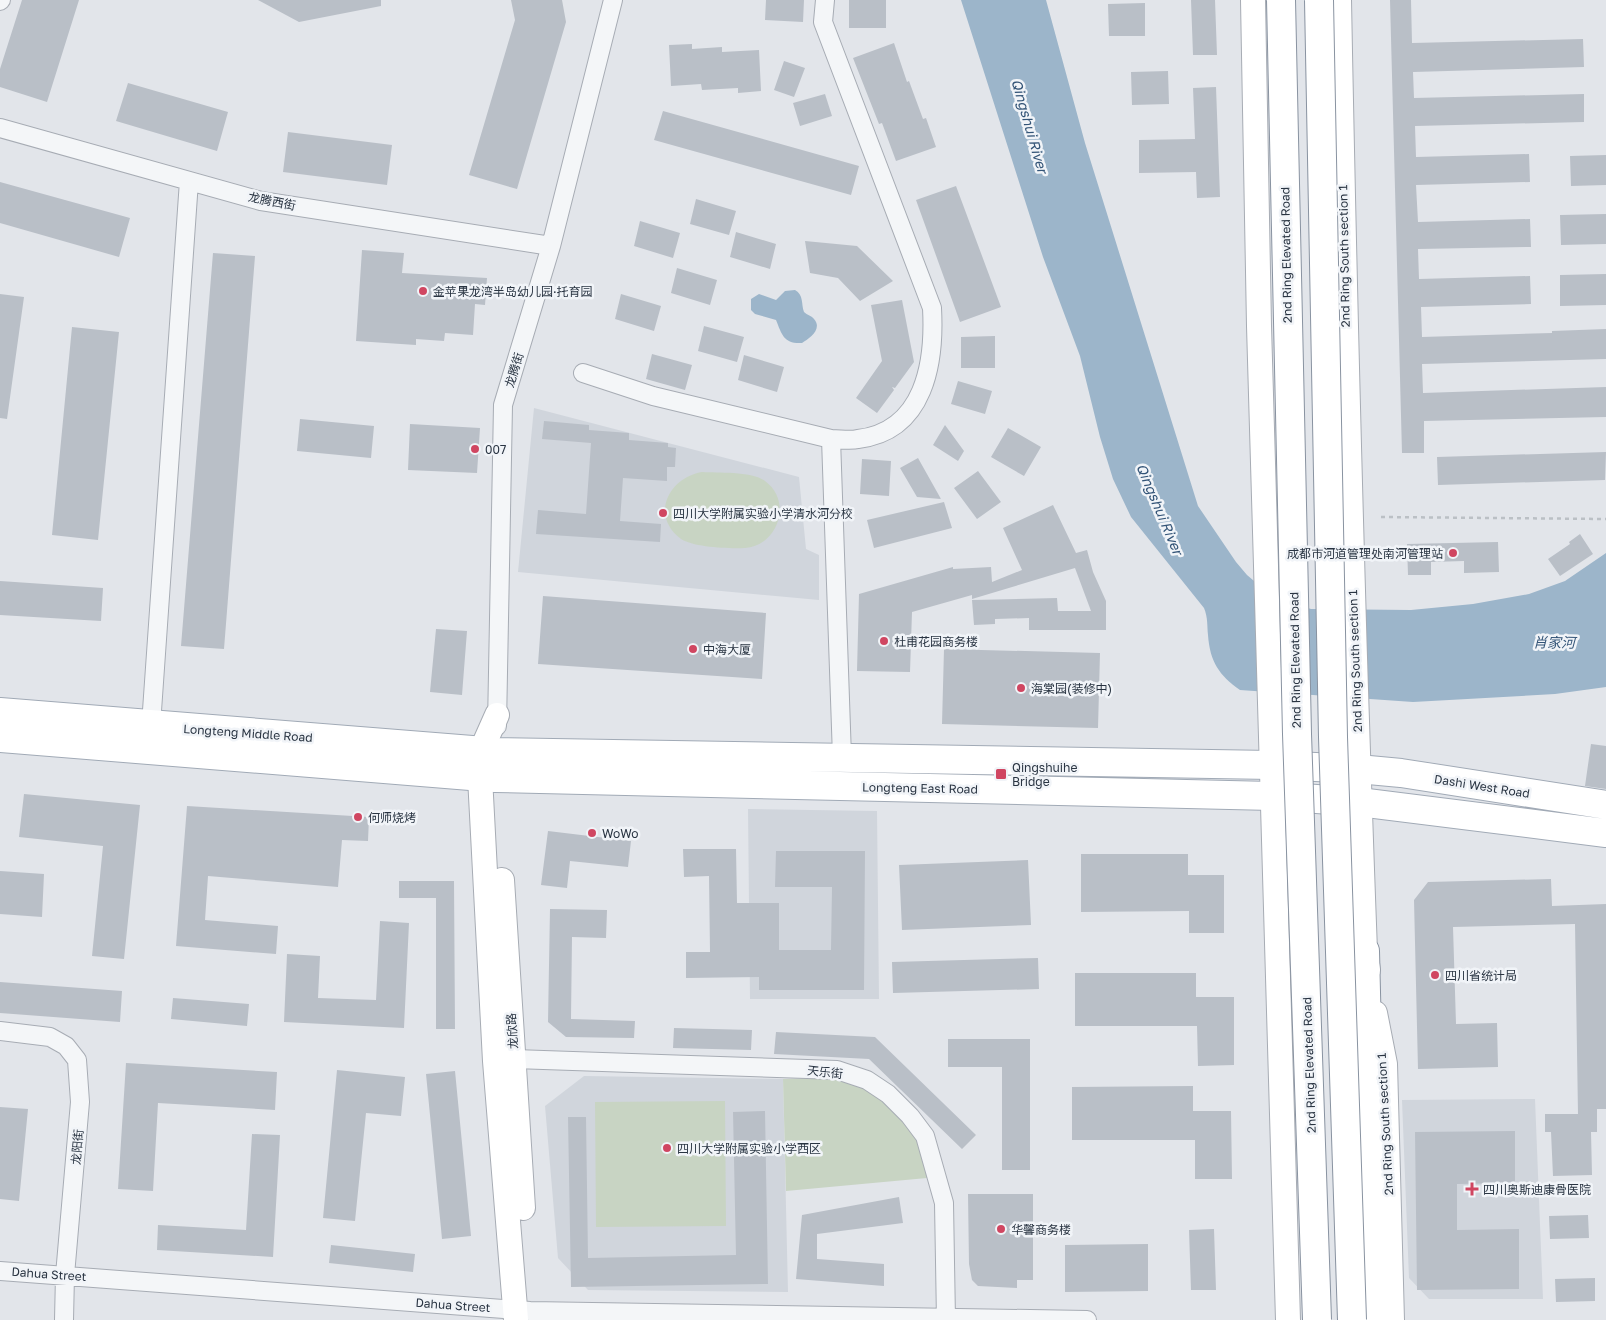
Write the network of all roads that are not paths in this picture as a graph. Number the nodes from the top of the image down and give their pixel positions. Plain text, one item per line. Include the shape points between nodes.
1 (613, 0) edge
2 (825, 0) edge
3 (1253, 0) edge
4 (1281, 0) edge
5 (1319, 0) edge
6 (1339, 0) edge
7 (0, 128) edge
8 (189, 181) junction
9 (551, 246) junction
10 (583, 373) dead end
11 (831, 439) junction
12 (0, 712) edge
13 (497, 715) joint
14 (151, 725) junction
15 (0, 738) edge
16 (842, 757) junction
17 (488, 764) junction
18 (1273, 765) junction
19 (1358, 769) junction
20 (1274, 796) junction
21 (1359, 802) junction
22 (1606, 804) edge
23 (1606, 833) edge
24 (1365, 951) junction
25 (0, 1031) edge
26 (514, 1059) junction
27 (0, 1271) edge
28 (65, 1275) junction
29 (523, 1315) edge
30 (946, 1319) edge
31 (64, 1320) edge
32 (1087, 1320) edge
33 (1288, 1320) edge
34 (1317, 1320) edge
35 (1352, 1320) edge
36 (1374, 1320) edge
37 (1392, 1320) edge

1 - 9 street, 龙腾街
2 - 11 street via 823,22 932,308 933,337 922,392 898,422 858,440
3 - 18 main road
4 - 34 main road, 2nd Ring Elevated Road, bridge via 1297,734
5 - 35 main road, bridge via 1333,736
6 - 19 main road, 2nd Ring South section 1
7 - 8 street, 龙腾西街
8 - 9 street, 龙腾西街 via 261,201
8 - 14 street
9 - 13 street, 龙腾街 via 503,405
10 - 11 street via 653,396
11 - 16 street
12 - 14 main road, Longteng Middle Road
13 - 17 main road
14 - 17 main road, Longteng Middle Road
15 - 17 main road, Longteng Middle Road
16 - 17 main road
16 - 18 main road
17 - 20 main road, Longteng East Road
17 - 26 main road, 龙欣路
17 - 29 main road via 496,1062
18 - 19 main road
18 - 20 main road
19 - 21 main road, 2nd Ring South section 1
19 - 22 main road, Dashi West Road
20 - 21 main road, Longteng East Road
20 - 33 main road
21 - 23 main road
21 - 24 main road, 2nd Ring South section 1
24 - 36 main road
24 - 37 main road, 2nd Ring South section 1 via 1384,1064
25 - 28 street, 龙阳街 via 50,1037 66,1046 77,1060 80,1102
26 - 29 main road, 龙欣路
26 - 30 street, 天乐街 via 837,1070 867,1080 888,1094 925,1136 944,1203
27 - 28 street, Dahua Street
28 - 29 street, Dahua Street
28 - 31 street, 龙阳街
29 - 30 street, Dahua Street
30 - 32 street, Dahua Street

